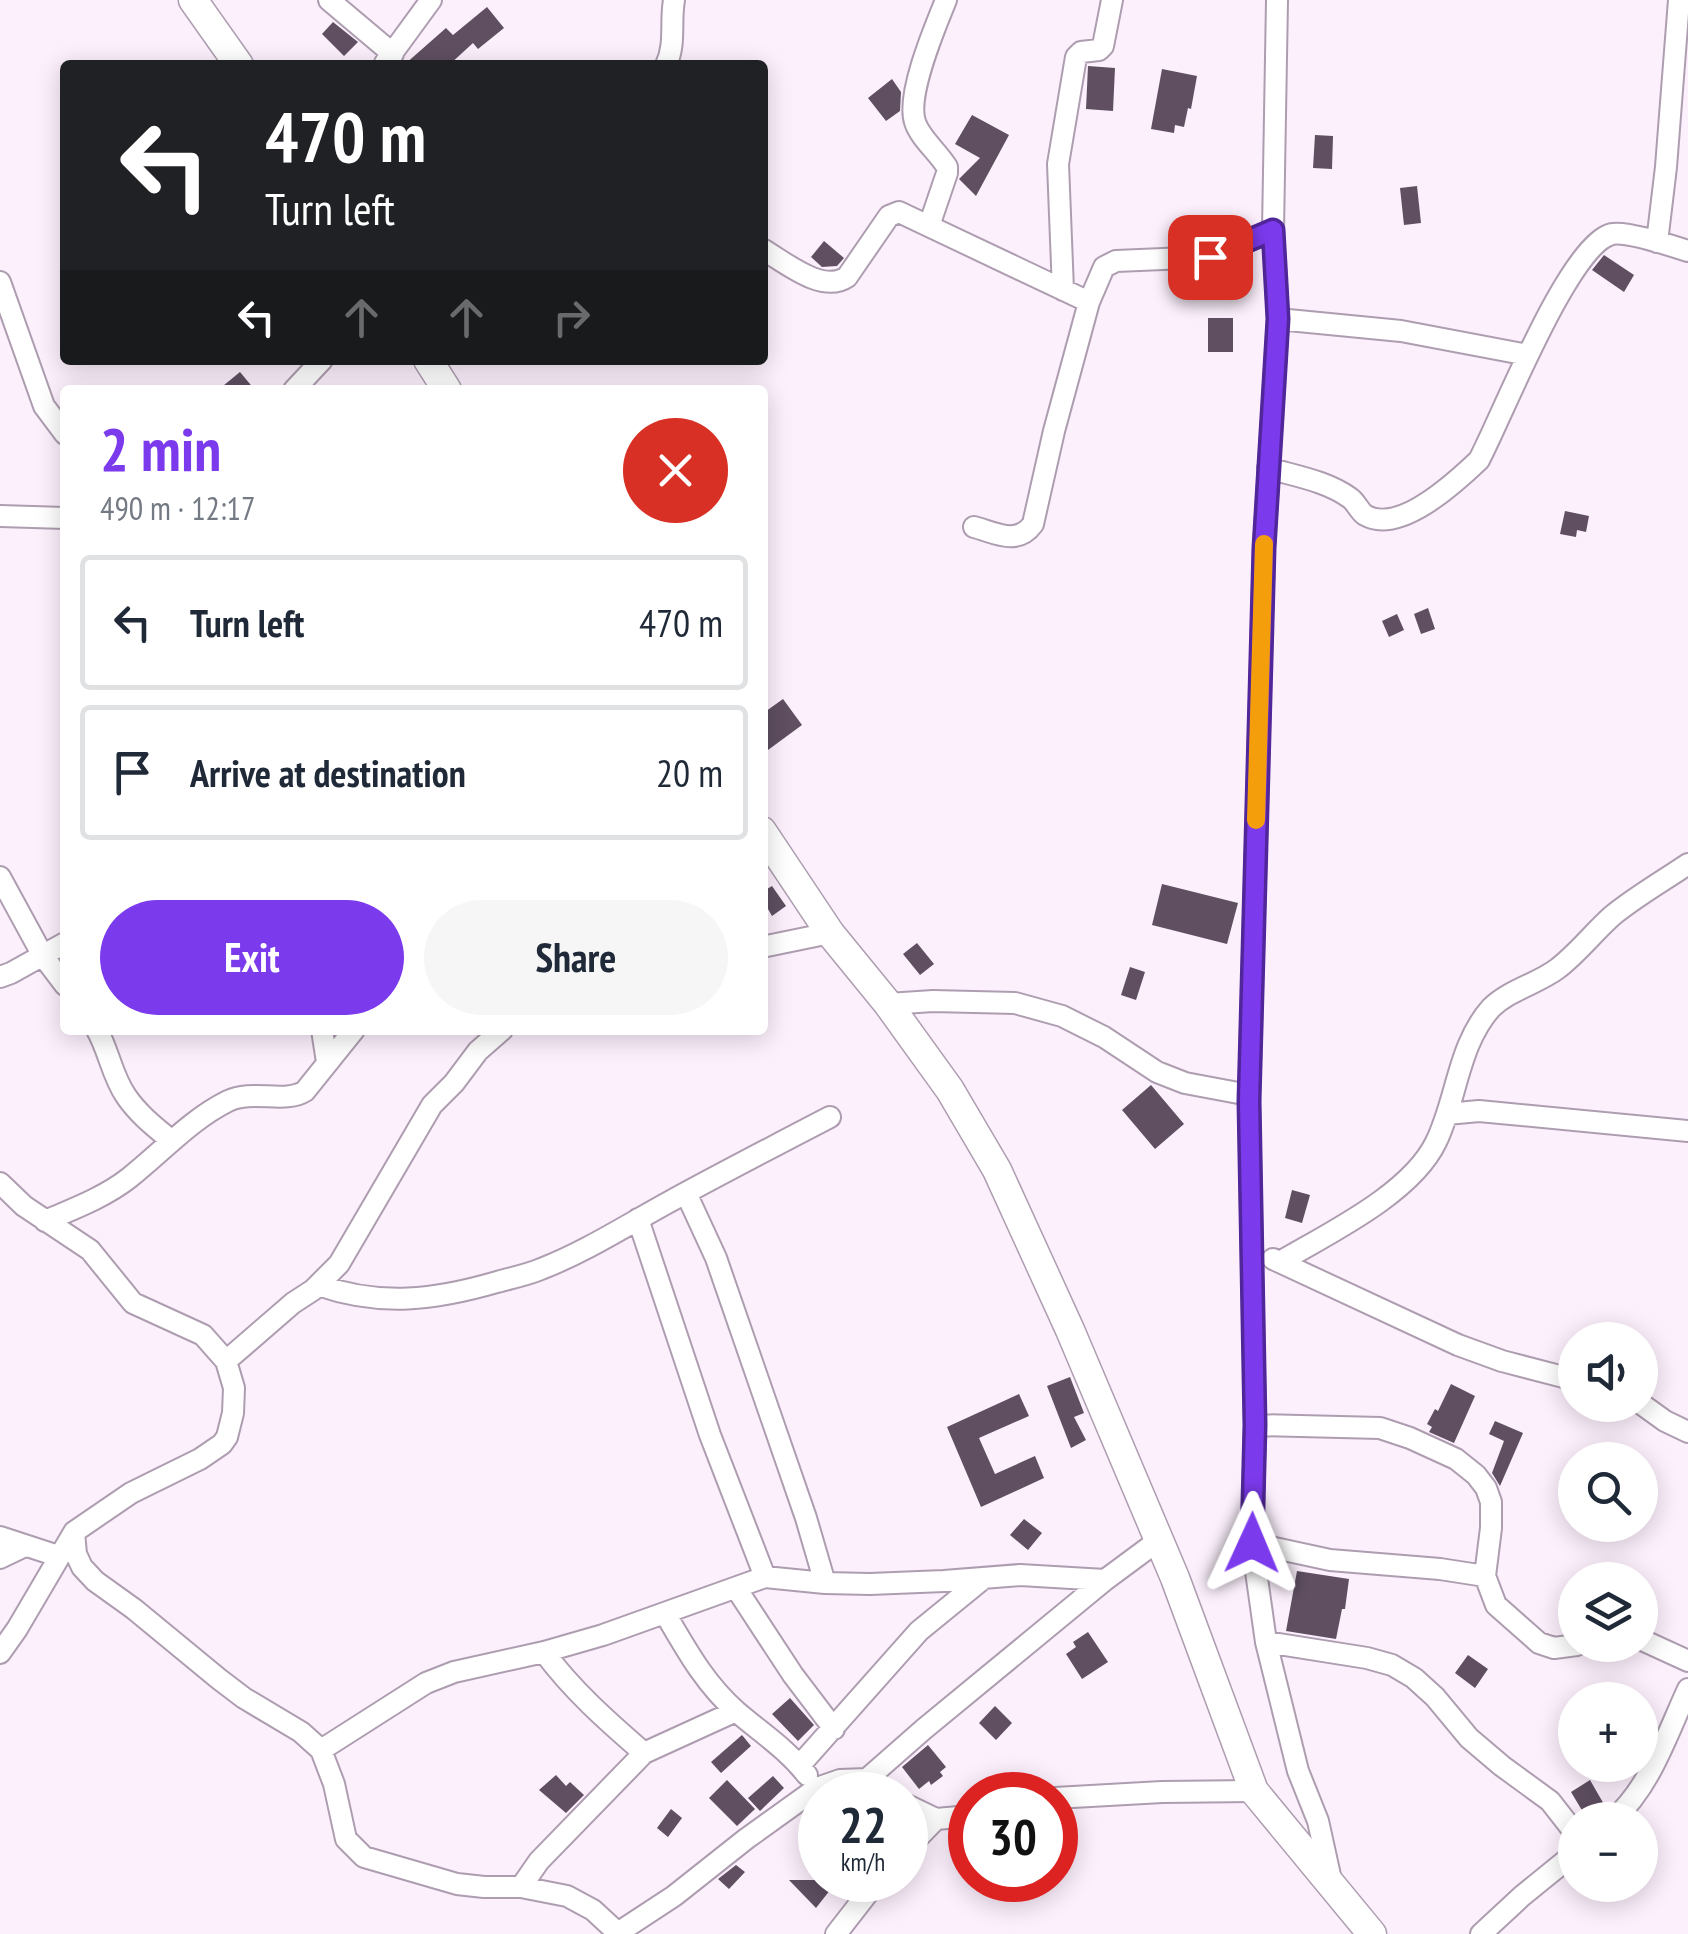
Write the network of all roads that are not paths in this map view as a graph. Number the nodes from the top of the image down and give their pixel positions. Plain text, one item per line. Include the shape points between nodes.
1 (329, 0) edge
2 (430, 0) edge
3 (674, 0) edge
4 (946, 0) edge
5 (1112, 0) edge
6 (1276, 0) edge
7 (1679, 0) edge
8 (206, 6) edge
9 (236, 60) edge
10 (389, 60) edge
11 (668, 60) edge
12 (929, 226) junction
13 (1273, 230) junction
14 (1657, 242) junction
15 (1688, 251) edge
16 (768, 252) edge
17 (0, 282) edge
18 (1064, 290) junction
19 (1089, 302) junction
20 (1278, 319) junction
21 (1528, 355) junction
22 (317, 365) edge
23 (299, 385) edge
24 (60, 427) edge
25 (1268, 468) junction
26 (0, 516) edge
27 (60, 518) edge
28 (974, 527) dead end
29 (768, 839) edge
30 (1688, 864) edge
31 (0, 876) edge
32 (830, 933) junction
33 (60, 946) edge
34 (768, 946) edge
35 (43, 956) junction
36 (0, 977) edge
37 (60, 978) edge
38 (888, 1004) junction
39 (100, 1035) edge
40 (323, 1035) edge
41 (350, 1035) edge
42 (481, 1035) edge
43 (497, 1035) edge
44 (478, 1052) junction
45 (327, 1062) junction
46 (1249, 1095) junction
47 (1447, 1114) junction
48 (830, 1118) dead end
49 (1688, 1131) edge
50 (172, 1141) junction
51 (0, 1183) edge
52 (686, 1193) junction
53 (0, 1202) edge
54 (24, 1206) junction
55 (638, 1219) junction
56 (45, 1221) junction
57 (1252, 1251) junction
58 (1280, 1262) junction
59 (318, 1285) junction
60 (226, 1361) junction
61 (1558, 1376) edge
62 (1658, 1416) edge
63 (1255, 1425) junction
64 (1688, 1432) edge
65 (74, 1532) junction
66 (0, 1537) edge
67 (1159, 1540) junction
68 (1252, 1543) junction
69 (25, 1546) junction
70 (58, 1556) junction
71 (0, 1558) edge
72 (1485, 1576) junction
73 (765, 1577) junction
74 (986, 1577) junction
75 (1105, 1580) junction
76 (825, 1583) junction
77 (736, 1588) junction
78 (666, 1615) junction
79 (1266, 1642) junction
80 (1558, 1647) edge
81 (1658, 1648) edge
82 (0, 1652) edge
83 (544, 1652) junction
84 (1688, 1660) edge
85 (1688, 1689) edge
86 (736, 1711) junction
87 (834, 1729) junction
88 (320, 1750) junction
89 (644, 1752) junction
90 (800, 1766) junction
91 (805, 1772) edge
92 (876, 1772) edge
93 (1254, 1791) junction
94 (1078, 1797) edge
95 (798, 1801) edge
96 (1629, 1802) edge
97 (1558, 1811) edge
98 (928, 1815) edge
99 (948, 1818) edge
100 (936, 1819) junction
101 (928, 1828) edge
102 (1558, 1867) edge
103 (520, 1887) junction
104 (1333, 1887) junction
105 (861, 1902) edge
106 (617, 1933) edge
107 (836, 1934) edge
108 (1372, 1934) edge
109 (1481, 1934) edge

1 - 10 street
2 - 10 street
3 - 11 street
4 - 12 street via 921,66 913,112 947,167
5 - 18 street via 1103,46 1076,57 1064,124 1058,164
6 - 13 street
7 - 14 street
8 - 9 street
12 - 16 street via 899,212 889,216 840,282 816,280
12 - 18 street
13 - 19 street via 1210,257 1110,262
13 - 20 street
14 - 15 street
14 - 21 street via 1612,234 1590,248
17 - 24 street via 44,406
18 - 19 street
19 - 28 street via 1034,524 1013,537
20 - 21 street via 1400,331
20 - 25 street
21 - 25 street via 1479,460 1415,510 1378,519 1323,484
22 - 23 street
25 - 46 street
26 - 27 street
29 - 32 street
30 - 47 street via 1614,915 1559,967 1492,1007 1474,1033
31 - 35 street
32 - 34 street
32 - 38 street
33 - 35 street
35 - 36 street
35 - 37 street
38 - 46 street via 1015,1002 1104,1036 1156,1072
38 - 67 street via 950,1090 996,1170
39 - 50 street via 124,1094
40 - 45 street
41 - 45 street
42 - 44 street
43 - 44 street
44 - 59 street via 432,1105 339,1264
45 - 50 street via 298,1095 234,1099
46 - 57 street
47 - 49 street via 1479,1111
47 - 58 street via 1435,1144 1405,1182
48 - 52 street
50 - 56 street via 106,1193
51 - 54 street
52 - 55 street
52 - 76 street via 716,1258
53 - 54 street
54 - 56 street
55 - 59 street via 540,1270 432,1298 364,1298
55 - 73 street
56 - 60 street via 90,1250 133,1303 203,1335
57 - 58 street
57 - 63 street
58 - 61 street via 1458,1345
59 - 60 street
60 - 65 street via 233,1412 222,1444
62 - 64 street
63 - 68 street
63 - 72 street via 1380,1428 1456,1459 1476,1475 1490,1502
65 - 70 street
65 - 88 street via 76,1554 95,1582
66 - 69 street
67 - 75 street
67 - 93 street
68 - 72 street via 1330,1560
68 - 79 street
69 - 70 street
69 - 71 street
70 - 82 street
72 - 80 street via 1496,1605 1538,1643
73 - 76 street
73 - 77 street
74 - 75 street
74 - 76 street
74 - 87 street via 919,1631
75 - 92 street
77 - 78 street
77 - 87 street
78 - 83 street
78 - 86 street via 696,1665
79 - 97 street via 1392,1665
79 - 104 street
81 - 84 street
83 - 88 street via 426,1683
83 - 89 street via 589,1705
85 - 96 street
86 - 89 street
86 - 90 street
87 - 90 street
88 - 103 street via 346,1839 364,1857 458,1884
89 - 103 street
90 - 91 street
93 - 94 street
93 - 104 street
95 - 106 street
98 - 100 street
99 - 100 street
100 - 101 street
102 - 109 street
103 - 106 street via 567,1896
104 - 108 street
105 - 107 street

